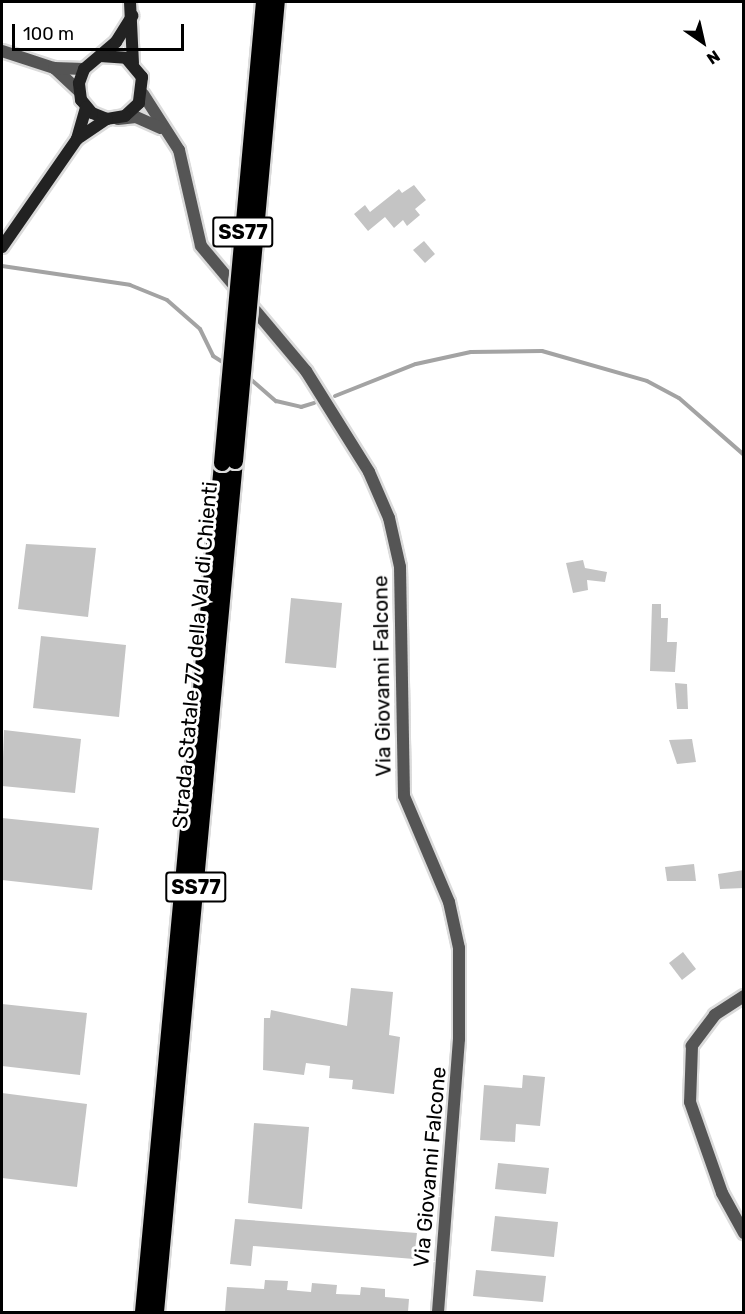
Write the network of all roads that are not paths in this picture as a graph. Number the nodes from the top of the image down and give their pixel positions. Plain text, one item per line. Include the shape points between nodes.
1 (130, 2) edge
2 (264, 2) edge
3 (277, 2) edge
4 (132, 16) junction
5 (2, 51) edge
6 (100, 56) junction
7 (133, 63) junction
8 (54, 68) junction
9 (84, 69) junction
10 (79, 91) junction
11 (143, 94) junction
12 (86, 107) junction
13 (111, 119) junction
14 (167, 132) junction
15 (76, 139) junction
16 (2, 247) edge
17 (229, 462) junction
18 (744, 996) edge
19 (744, 1233) edge
20 (143, 1312) edge
21 (156, 1312) edge
22 (438, 1312) edge

1 - 4 main road
2 - 17 highway, Strada Statale 77 della Val di Chienti / SS77, bridge
3 - 17 highway, Strada Statale 77 della Val di Chienti / SS77, bridge
4 - 6 main road
4 - 7 main road
5 - 8 street
6 - 7 main road via 118,55
6 - 9 main road
7 - 11 main road via 142,77
8 - 9 street
8 - 10 street
9 - 10 main road
10 - 12 main road
11 - 13 main road via 133,111
11 - 14 street, Via Giovanni Falcone
12 - 13 main road
12 - 15 main road
13 - 14 street via 136,117
13 - 15 main road
14 - 22 street, Via Giovanni Falcone via 186,173 201,246 306,371 369,472 389,518 400,567 404,796 449,902 459,948 459,1039
15 - 16 main road
17 - 20 highway, Strada Statale 77 della Val di Chienti / SS77
17 - 21 highway, Strada Statale 77 della Val di Chienti / SS77
18 - 19 street via 715,1015 692,1046 690,1102 722,1193

